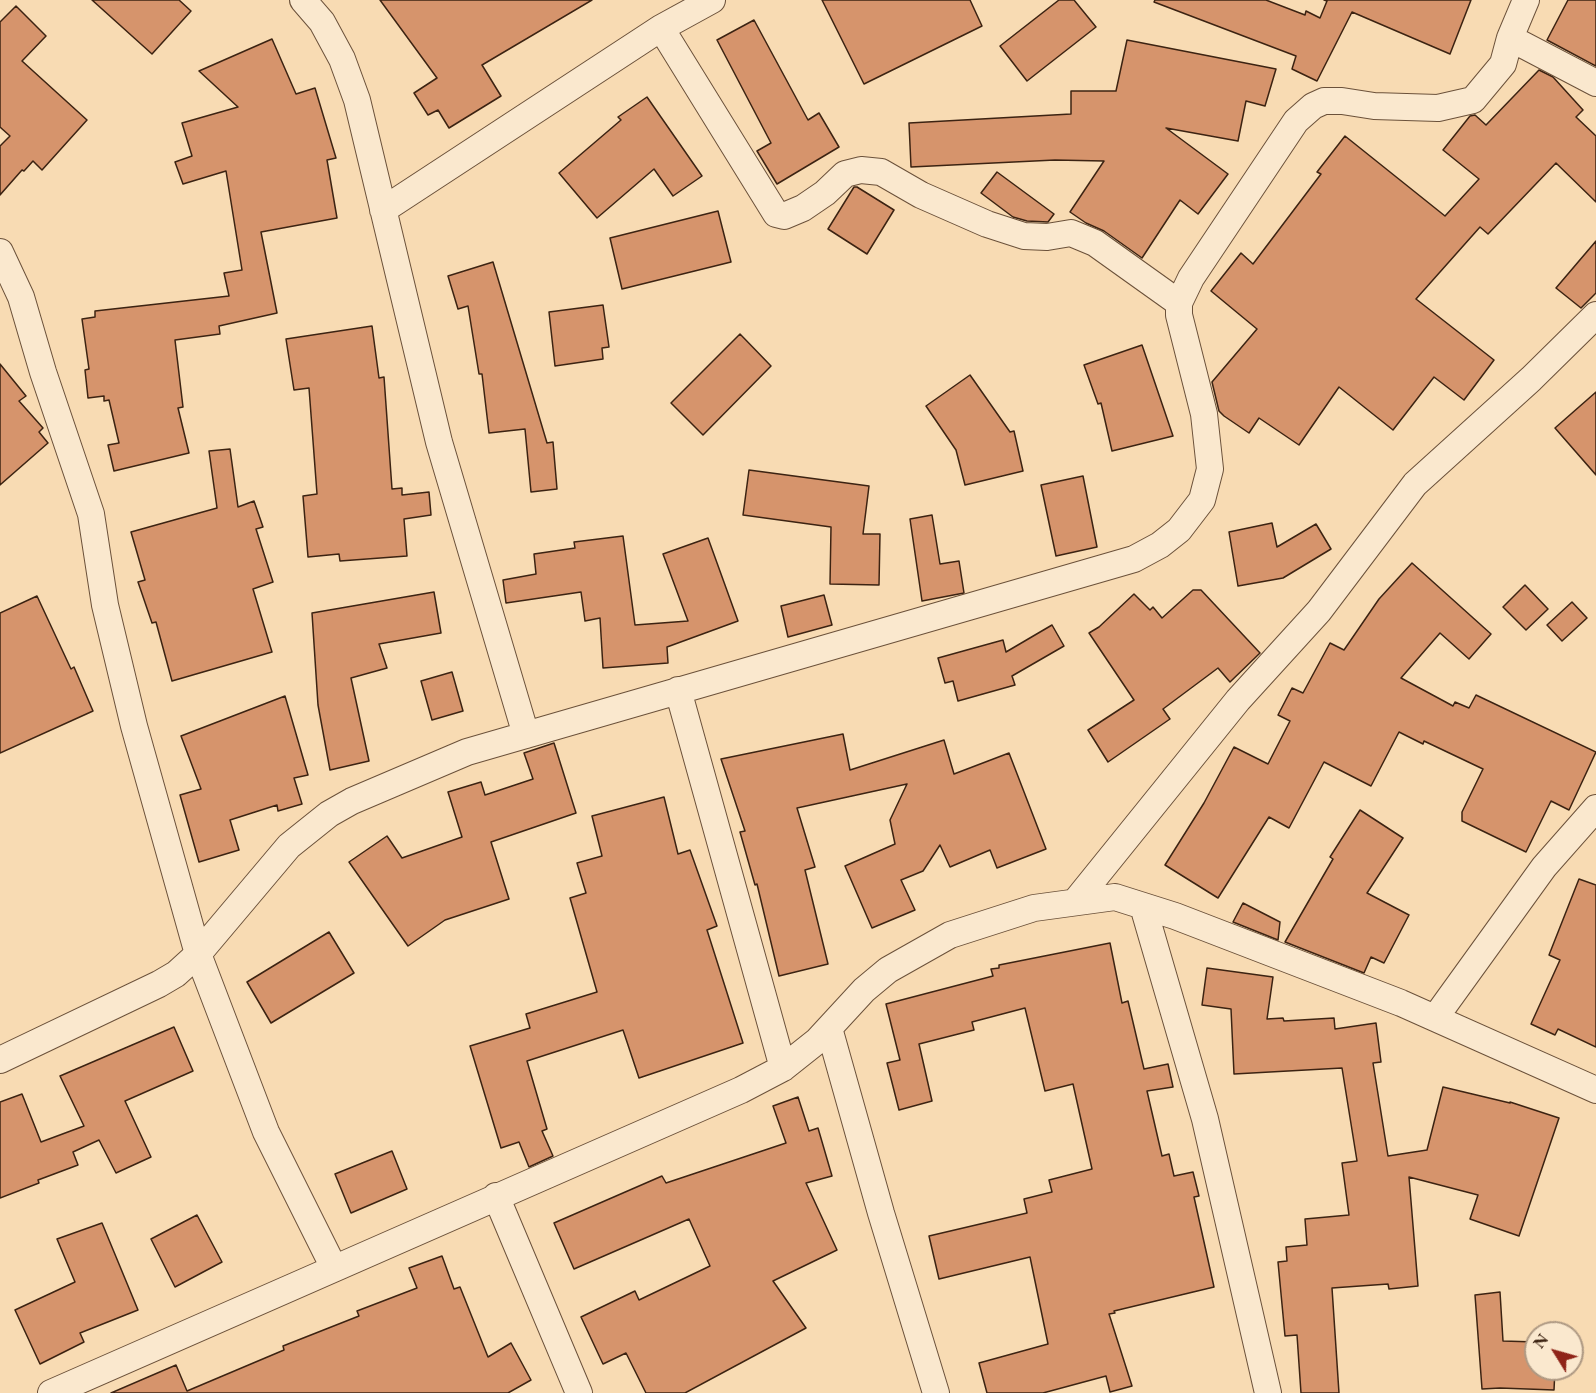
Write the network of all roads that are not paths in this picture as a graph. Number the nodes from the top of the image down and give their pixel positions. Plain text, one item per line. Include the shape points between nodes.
1 (303, 0) edge
2 (712, 0) edge
3 (1526, 0) edge
4 (661, 28) junction
5 (1510, 38) junction
6 (1596, 82) edge
7 (383, 210) junction
8 (0, 252) edge
9 (1179, 303) junction
10 (1596, 315) edge
11 (678, 690) junction
12 (526, 735) junction
13 (1596, 808) edge
14 (1075, 902) junction
15 (1143, 906) junction
16 (198, 954) junction
17 (1435, 1018) junction
18 (829, 1028) junction
19 (0, 1060) edge
20 (783, 1068) junction
21 (1596, 1090) edge
22 (496, 1196) junction
23 (334, 1268) junction
24 (51, 1393) edge
25 (579, 1393) edge
26 (936, 1393) edge
27 (1268, 1393) edge

1 - 7 street via 322,22 342,59 357,100
2 - 4 street
3 - 5 street
4 - 7 street
4 - 9 street via 776,214 784,216 803,208 845,174 861,170 881,172 921,195 987,224 1024,236 1071,233 1095,243
5 - 6 street
5 - 9 street via 1503,64 1473,100 1438,108 1342,101 1324,101 1313,106 1296,121 1191,278
7 - 12 street via 439,442
8 - 16 street via 21,297 91,514 105,605 134,726
9 - 11 street via 1204,414 1210,469 1202,500 1179,530 1134,559
10 - 14 street via 1415,484 1319,611 1238,700
11 - 12 street
11 - 20 street
12 - 16 street via 467,752 329,814 289,846
13 - 17 street via 1544,867
14 - 15 street via 1115,897
14 - 18 street via 1034,908 950,935 888,970
15 - 17 street
15 - 27 street via 1205,1119
16 - 19 street via 159,984
16 - 23 street via 266,1132
17 - 21 street
18 - 20 street
18 - 26 street
20 - 22 street
22 - 23 street
22 - 25 street
23 - 24 street

